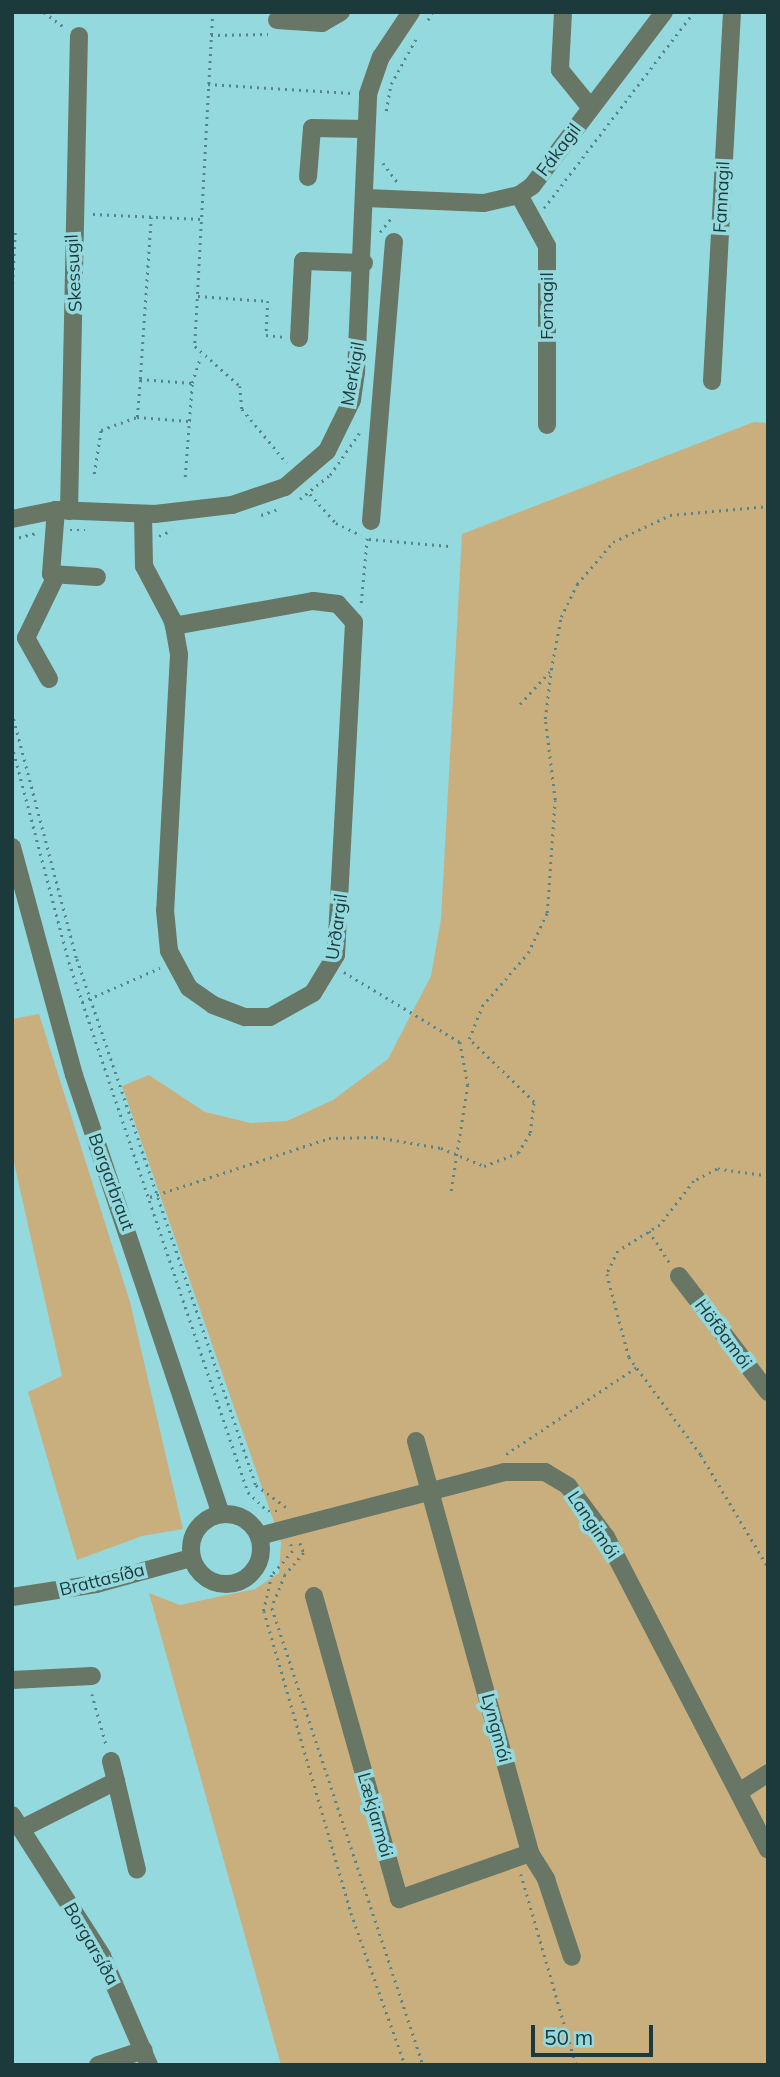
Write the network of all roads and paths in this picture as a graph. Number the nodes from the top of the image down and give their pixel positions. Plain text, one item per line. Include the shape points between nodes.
1 (44, 12) edge
2 (213, 12) edge
3 (341, 12) edge
4 (411, 12) edge
5 (432, 12) edge
6 (563, 12) edge
7 (664, 12) edge
8 (733, 12) edge
9 (276, 20) joint
10 (211, 35) junction
11 (79, 36) joint
12 (208, 84) junction
13 (368, 94) junction
14 (387, 99) junction
15 (591, 108) junction
16 (385, 124) dead end
17 (365, 129) junction
18 (383, 155) dead end
19 (308, 177) dead end
20 (519, 195) junction
21 (366, 198) junction
22 (398, 199) junction
23 (72, 213) junction
24 (151, 217) junction
25 (202, 219) junction
26 (15, 232) dead end
27 (387, 240) joint
28 (364, 263) junction
29 (12, 291) edge
30 (198, 296) junction
31 (361, 329) junction
32 (389, 330) junction
33 (299, 338) joint
34 (201, 356) junction
35 (140, 379) junction
36 (712, 381) dead end
37 (192, 383) junction
38 (137, 417) junction
39 (189, 421) junction
40 (365, 424) dead end
41 (547, 425) dead end
42 (94, 474) dead end
43 (185, 477) dead end
44 (304, 485) junction
45 (295, 501) dead end
46 (288, 505) dead end
47 (768, 506) edge
48 (62, 510) junction
49 (143, 514) junction
50 (257, 516) dead end
51 (12, 519) edge
52 (182, 528) dead end
53 (96, 529) dead end
54 (370, 530) junction
55 (55, 531) junction
56 (141, 537) junction
57 (12, 539) edge
58 (449, 546) dead end
59 (58, 574) junction
60 (97, 577) dead end
61 (354, 622) junction
62 (174, 625) junction
63 (551, 670) junction
64 (49, 679) dead end
65 (520, 704) dead end
66 (12, 712) edge
67 (12, 745) edge
68 (12, 847) edge
69 (172, 962) junction
70 (332, 966) junction
71 (91, 998) junction
72 (82, 1002) junction
73 (455, 1154) junction
74 (768, 1176) edge
75 (158, 1194) junction
76 (451, 1194) dead end
77 (150, 1197) junction
78 (649, 1231) junction
79 (679, 1276) joint
80 (637, 1367) junction
81 (768, 1392) edge
82 (416, 1441) dead end
83 (500, 1455) dead end
84 (431, 1495) junction
85 (303, 1506) dead end
86 (290, 1510) junction
87 (282, 1511) junction
88 (221, 1514) junction
89 (292, 1529) junction
90 (259, 1536) junction
91 (191, 1558) junction
92 (768, 1567) edge
93 (12, 1597) edge
94 (314, 1597) dead end
95 (90, 1676) joint
96 (12, 1679) edge
97 (111, 1761) joint
98 (768, 1773) edge
99 (116, 1781) junction
100 (739, 1793) junction
101 (17, 1822) edge
102 (768, 1849) edge
103 (523, 1855) junction
104 (137, 1870) dead end
105 (572, 1957) dead end
106 (146, 2057) edge
107 (98, 2065) edge
108 (405, 2065) edge
109 (423, 2065) edge
110 (576, 2065) edge

1 - 11 path
2 - 10 path
3 - 9 street via 322,23
4 - 13 street, Merkigil via 382,57
5 - 14 path
6 - 15 street via 560,70
7 - 15 street, Fákagil
8 - 36 street, Fannagil
9 - 10 path via 266,37
10 - 12 path
11 - 23 street, Skessugil
12 - 13 path
12 - 25 path
13 - 14 path
13 - 17 street, Merkigil
14 - 16 path
15 - 20 street, Fákagil via 532,186
17 - 19 street via 312,128
17 - 21 street, Merkigil
18 - 22 path via 400,185
20 - 22 street via 484,203
20 - 41 street, Fornagil via 547,246
21 - 22 street
21 - 28 street, Merkigil
22 - 27 path
23 - 24 path
23 - 48 street, Skessugil via 77,300
24 - 25 path
24 - 35 path
25 - 30 path
26 - 29 path
27 - 32 street
28 - 31 street, Merkigil
28 - 33 street via 303,261
30 - 33 path via 268,301 266,335
30 - 34 path
31 - 32 street
31 - 44 street, Merkigil via 344,421
32 - 54 street via 385,397 373,439
34 - 37 path
34 - 44 path via 240,386 242,409
35 - 37 path
35 - 38 path
37 - 39 path
38 - 39 path
38 - 42 path via 101,430
39 - 43 path
40 - 44 path via 342,462
44 - 45 path
44 - 49 street, Merkigil via 232,505
44 - 54 path via 335,523
46 - 50 path
47 - 63 path via 670,515 613,542 568,601
48 - 49 street, Merkigil
48 - 51 street, Merkigil
48 - 55 street, Skessugil
49 - 56 street, Urðargil
52 - 56 path
53 - 55 path
54 - 58 path
54 - 61 path via 365,595
55 - 57 path
55 - 59 street, Skessugil via 51,574
56 - 62 street, Urðargil via 144,566
59 - 60 street
59 - 64 street via 26,638
61 - 62 street via 338,604 313,601
61 - 70 street, Urðargil via 343,882
62 - 69 street, Urðargil via 179,678 164,910
63 - 65 path
63 - 73 path via 545,719 555,800 547,913 528,953 482,1006 469,1039 520,1082 534,1102 534,1119 518,1153 506,1162 484,1166
66 - 71 path
67 - 72 path
68 - 88 street, Borgarbraut via 74,1075
69 - 70 street, Urðargil via 189,988 245,1017 292,1007 313,993
69 - 71 path
70 - 73 path via 445,1027 460,1042 468,1085
71 - 72 path
71 - 75 path
72 - 77 path
73 - 75 path via 376,1137 329,1138
73 - 76 path
74 - 78 path via 717,1169 694,1181 677,1209
75 - 77 path
75 - 86 path via 256,1485
77 - 87 path via 248,1492 268,1511
78 - 79 path
78 - 80 path via 618,1251 607,1274
79 - 81 street, Höfðamói
80 - 83 path
80 - 92 path via 701,1455
82 - 84 street, Lyngmói
84 - 89 street, Langimói
84 - 100 street, Langimói via 522,1470 545,1472 568,1486 606,1537
84 - 103 street, Lyngmói
85 - 86 path
86 - 87 path
86 - 89 path
87 - 89 path
88 - 90 street via 244,1519
88 - 91 street via 200,1524
89 - 90 street, Langimói
89 - 108 path via 293,1552 277,1566 264,1611 351,1913
89 - 109 path via 304,1553 285,1575 272,1608
90 - 91 street via 255,1569 237,1582 205,1577
91 - 93 street, Brattasíða
94 - 103 street, Lækjarmói via 399,1899
95 - 96 street
95 - 97 path
97 - 99 street
98 - 100 street
99 - 101 street, Borgarsíða
99 - 104 street
100 - 102 street, Langimói
101 - 106 street, Borgarsíða via 102,1956
103 - 105 street, Lyngmói via 546,1880
103 - 110 path
106 - 107 street

